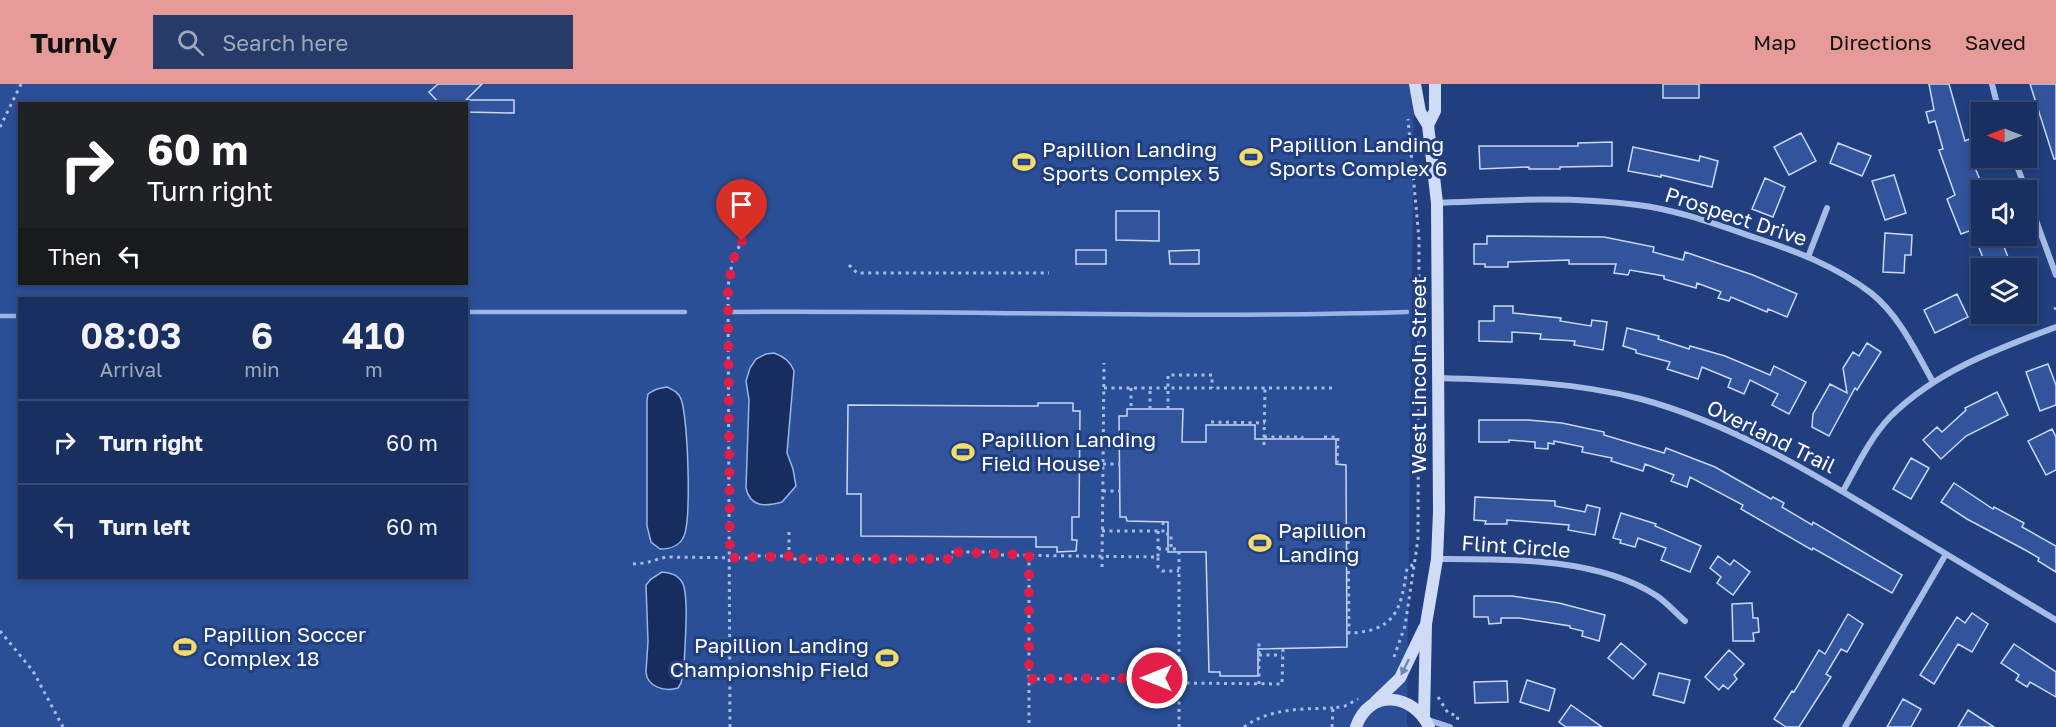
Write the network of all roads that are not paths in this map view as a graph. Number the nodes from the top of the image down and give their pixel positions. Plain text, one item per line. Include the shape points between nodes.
1 (1415, 84) edge
2 (1435, 84) edge
3 (1992, 84) edge
4 (1996, 102) edge
5 (1428, 125) junction
6 (1437, 203) junction
7 (1827, 208) dead end
8 (2037, 222) edge
9 (1808, 257) junction
10 (2056, 275) edge
11 (2056, 327) edge
12 (1438, 378) junction
13 (1933, 382) junction
14 (1843, 491) junction
15 (1946, 554) junction
16 (1437, 559) junction
17 (2056, 620) edge
18 (1684, 621) dead end
19 (1426, 624) junction
20 (1369, 699) junction
21 (1426, 721) edge
22 (1356, 727) edge
23 (1450, 727) edge
24 (1845, 727) edge

1 - 5 street, West Lincoln Street via 1420,112
2 - 5 street, West Lincoln Street via 1435,111
3 - 4 street
5 - 6 street, West Lincoln Street
6 - 9 street, Prospect Drive via 1517,200 1638,205 1698,218
6 - 12 street, West Lincoln Street
7 - 9 street
8 - 10 street
9 - 13 street, Prospect Drive via 1871,293 1890,311
11 - 13 street via 1977,358
12 - 14 street, Overland Trail via 1521,380 1594,388 1643,400 1706,422
12 - 16 street, West Lincoln Street
13 - 14 street via 1890,417 1866,449
14 - 15 street, Overland Trail
15 - 17 street, Overland Trail
15 - 24 street
16 - 18 street, Flint Circle via 1535,561 1589,570 1625,580 1658,597
16 - 19 street, West Lincoln Street
19 -> 20 street, West Lincoln Street via 1400,678
19 - 21 street, West Lincoln Street
20 - 21 street via 1403,701
20 - 22 street, West Lincoln Street
21 - 23 street

